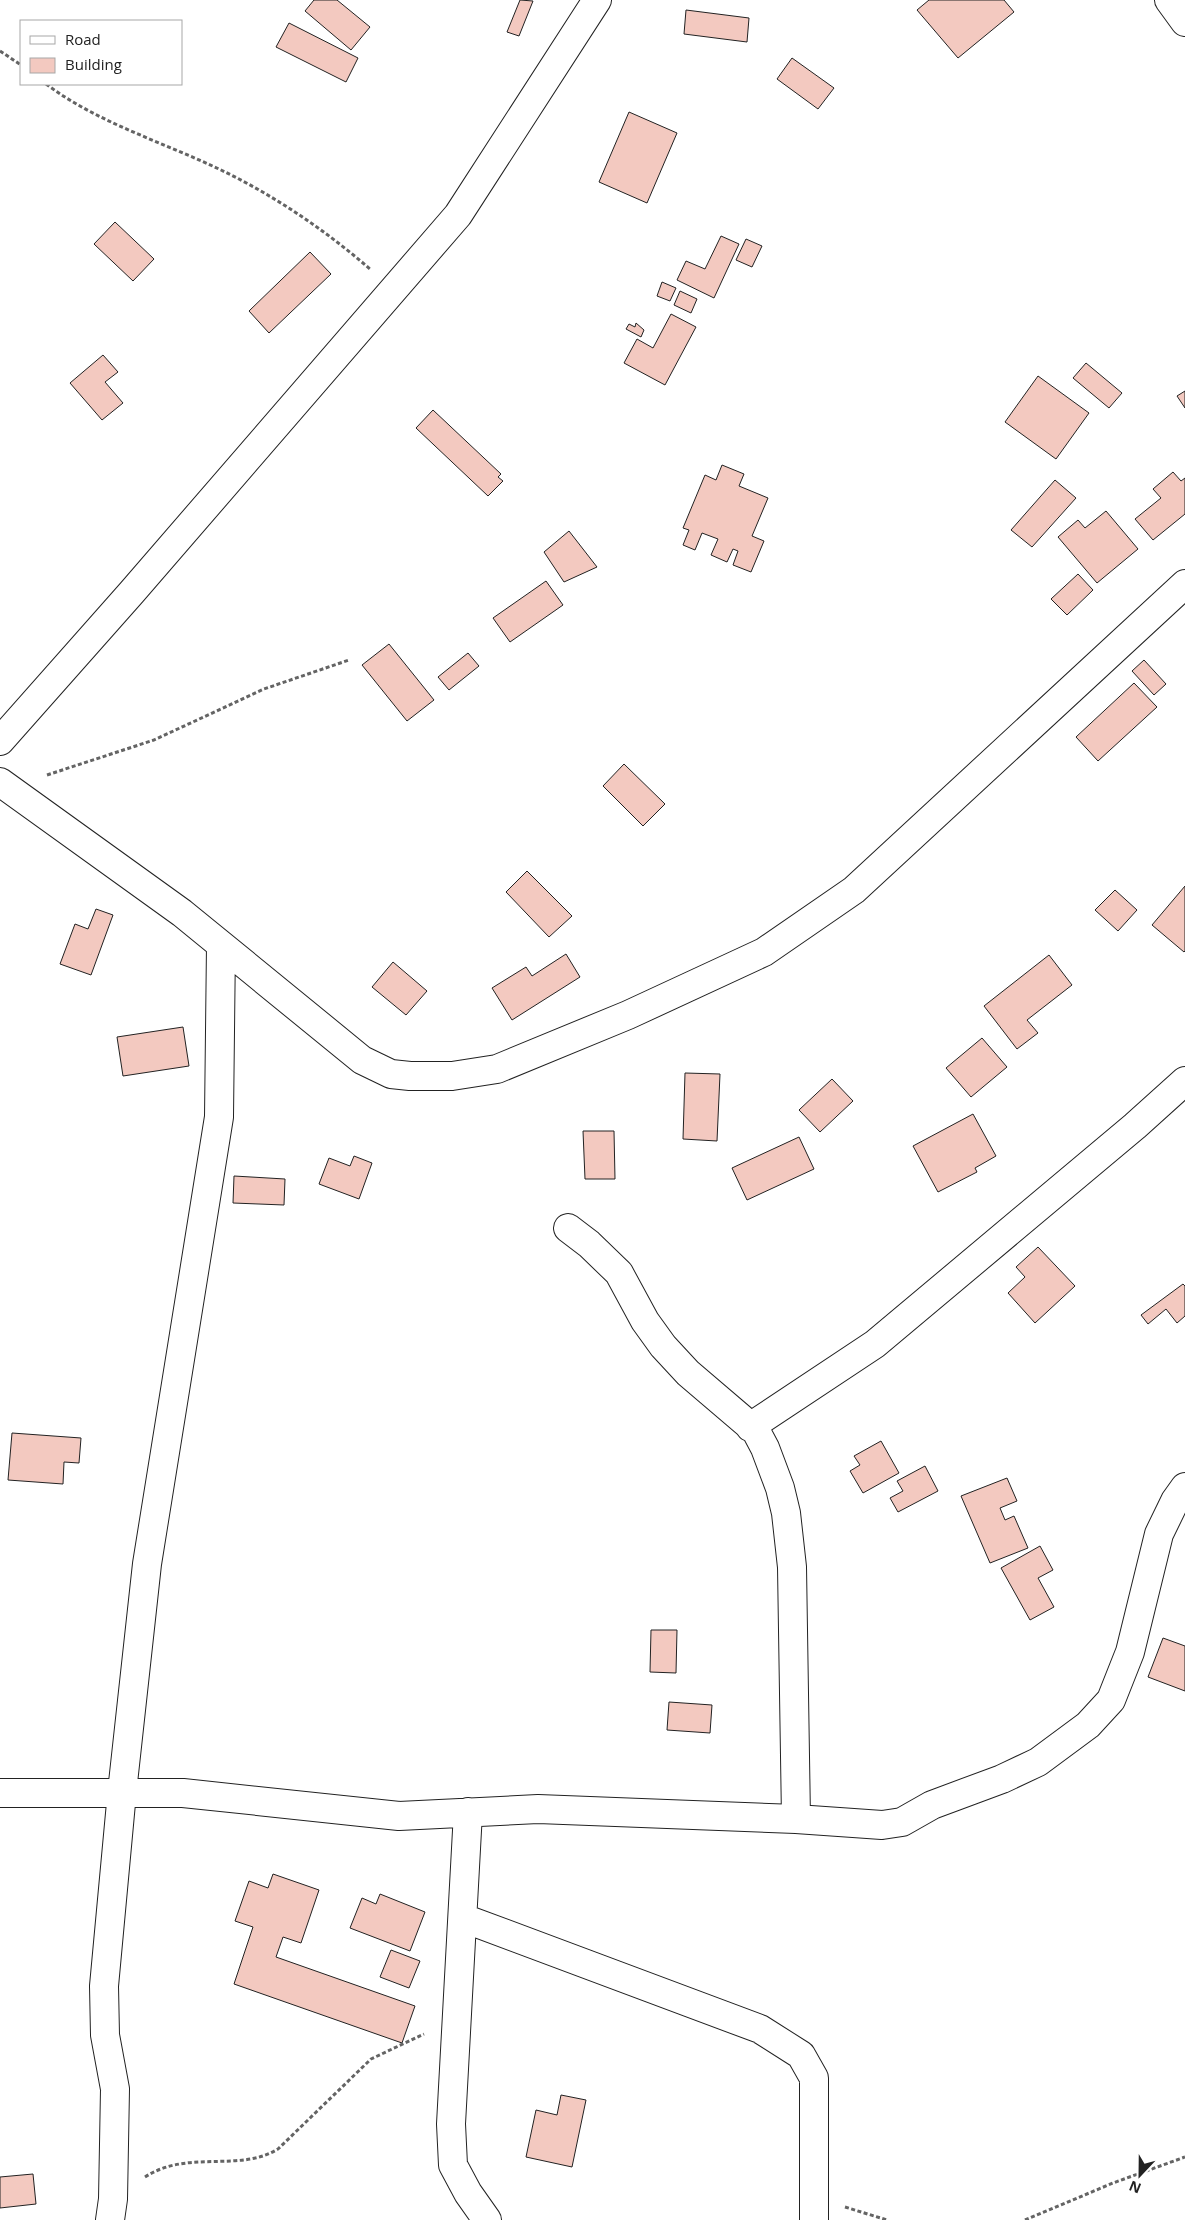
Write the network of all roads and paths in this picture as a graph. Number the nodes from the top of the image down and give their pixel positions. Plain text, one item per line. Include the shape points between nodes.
1 (597, 0) edge
2 (1169, 0) edge
3 (1185, 22) edge
4 (0, 51) edge
5 (20, 64) edge
6 (48, 85) edge
7 (393, 289) junction
8 (1185, 584) edge
9 (349, 660) dead end
10 (0, 741) edge
11 (4, 785) edge
12 (221, 945) junction
13 (1185, 1081) edge
14 (568, 1228) dead end
15 (750, 1427) junction
16 (1185, 1487) edge
17 (122, 1792) junction
18 (0, 1793) edge
19 (468, 1812) junction
20 (796, 1819) junction
21 (462, 1918) junction
22 (457, 2015) junction
23 (1185, 2157) edge
24 (111, 2209) edge
25 (814, 2209) edge
26 (487, 2220) edge
27 (887, 2220) edge
28 (1025, 2220) edge

1 - 7 street via 458,215
2 - 3 street
4 - 5 path
6 - 7 path via 111,122 221,170 276,200 322,230
7 - 10 street
8 - 12 street via 854,890 764,952 628,1015 497,1069 452,1076 391,1074 362,1060
9 - 11 path via 264,688 154,740
11 - 12 street via 182,913
12 - 17 street via 219,1117 147,1564
13 - 15 street via 876,1344
14 - 15 street via 619,1273 645,1321 669,1353
15 - 20 street via 765,1448 786,1513 792,1567
16 - 20 street via 1159,1534 1130,1652 1111,1700 1088,1725 1038,1762 1002,1779 932,1804 902,1822 882,1825
17 - 18 street
17 - 19 street via 183,1793 399,1816
17 - 24 street via 104,1986 105,2035 115,2089
19 - 20 street via 538,1809
19 - 21 street
21 - 22 street
21 - 25 street via 760,2029 801,2055 814,2078
22 - 24 path via 371,2059 268,2156 178,2162 148,2175
22 - 26 street via 451,2124 454,2166
23 - 28 path
25 - 27 path

